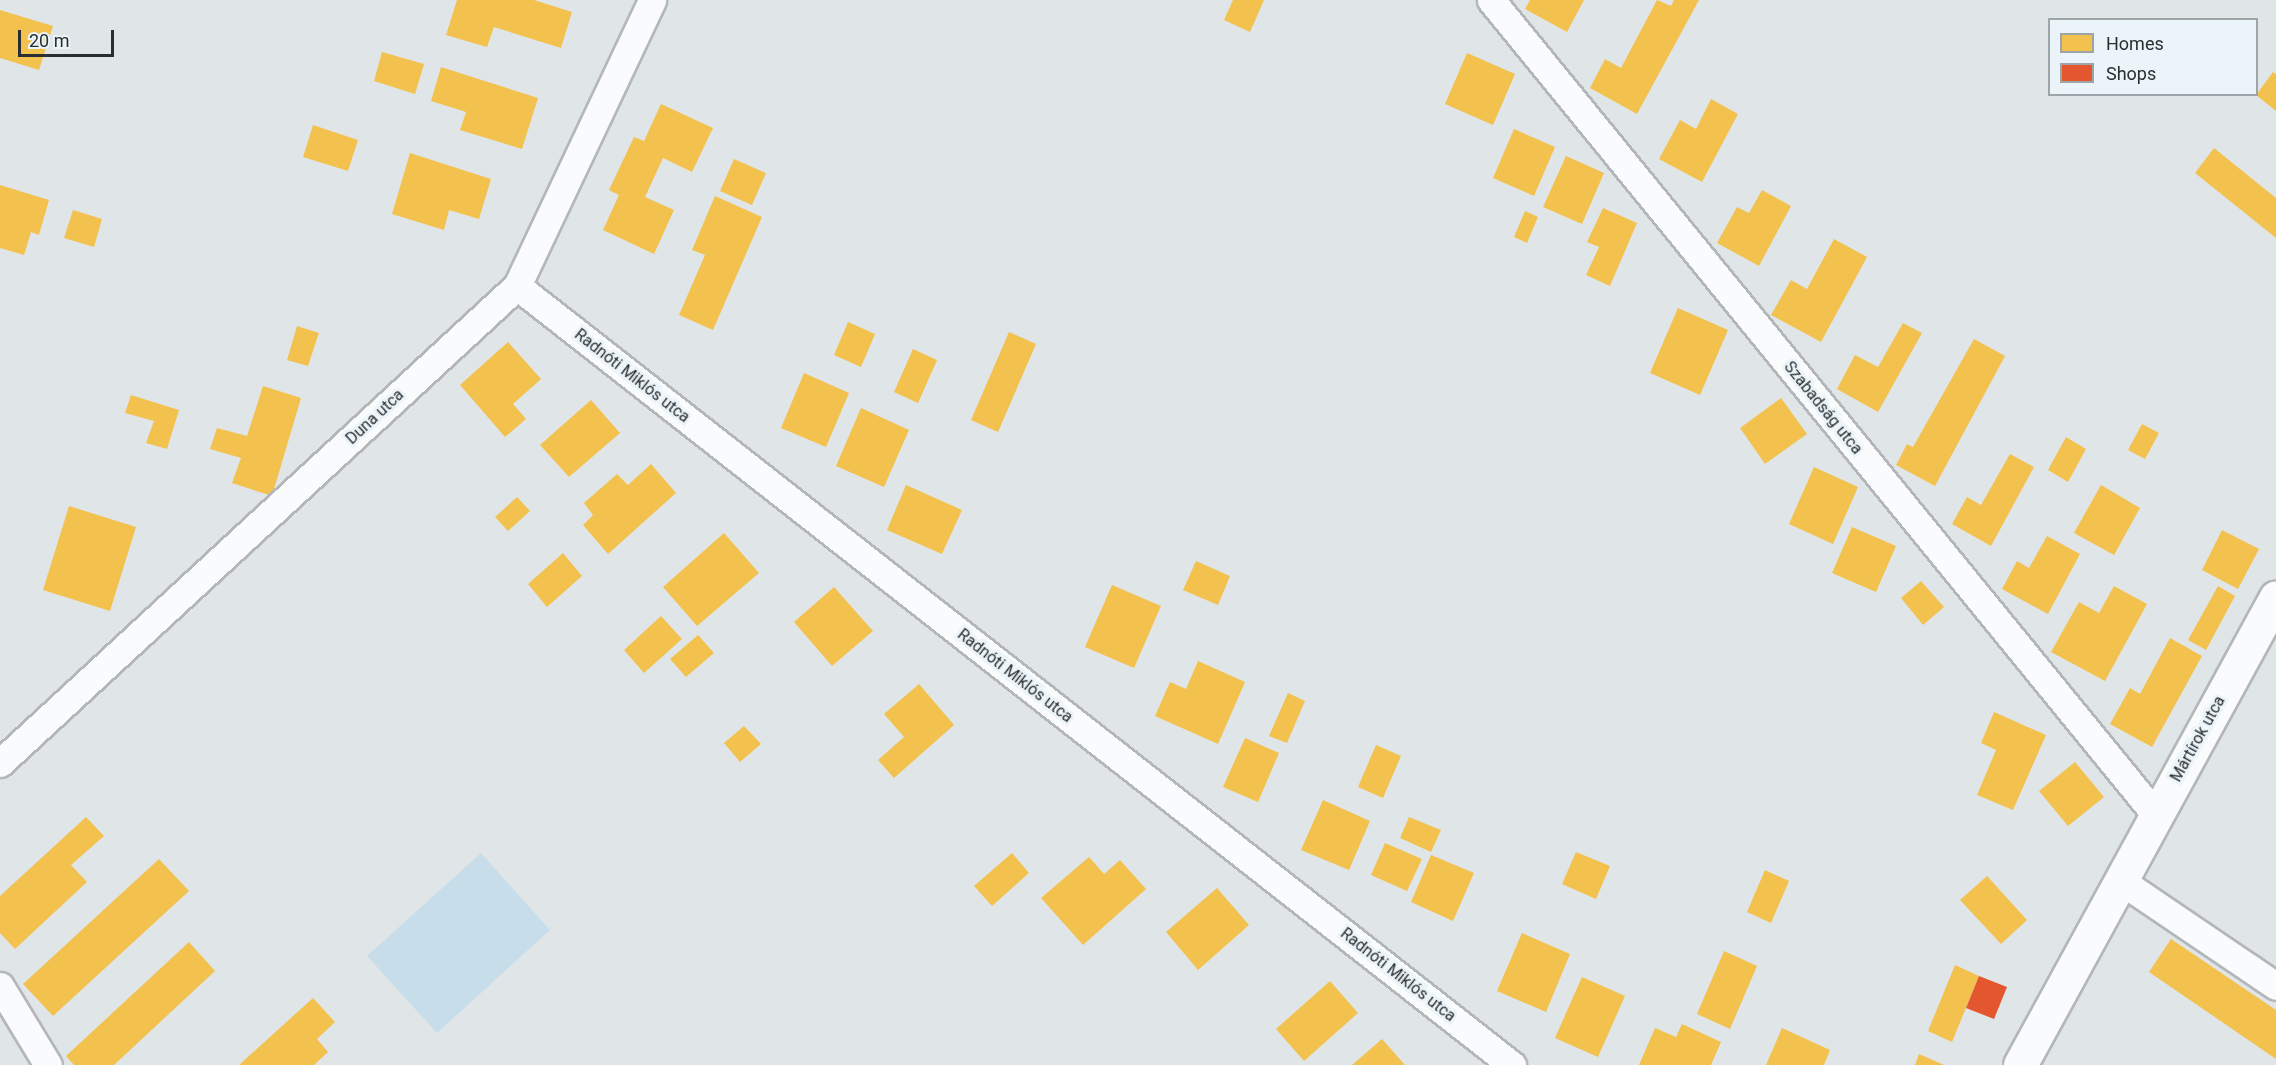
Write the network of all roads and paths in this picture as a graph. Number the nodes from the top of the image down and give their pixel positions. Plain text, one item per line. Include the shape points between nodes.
1 (652, 0) edge
2 (1491, 0) edge
3 (517, 286) junction
4 (2276, 597) edge
5 (1, 759) edge
6 (2156, 815) junction
7 (2121, 882) junction
8 (0, 986) edge
9 (2276, 986) edge
10 (48, 1065) edge
11 (1512, 1065) edge
12 (2020, 1065) edge

1 - 3 street, Duna utca
2 - 6 street, Szabadság utca
3 - 5 street, Duna utca
3 - 11 street, Radnóti Miklós utca
4 - 6 main road, Mártírok utca
6 - 7 main road, Mártírok utca
7 - 9 street
7 - 12 main road, Mártírok utca
8 - 10 street

